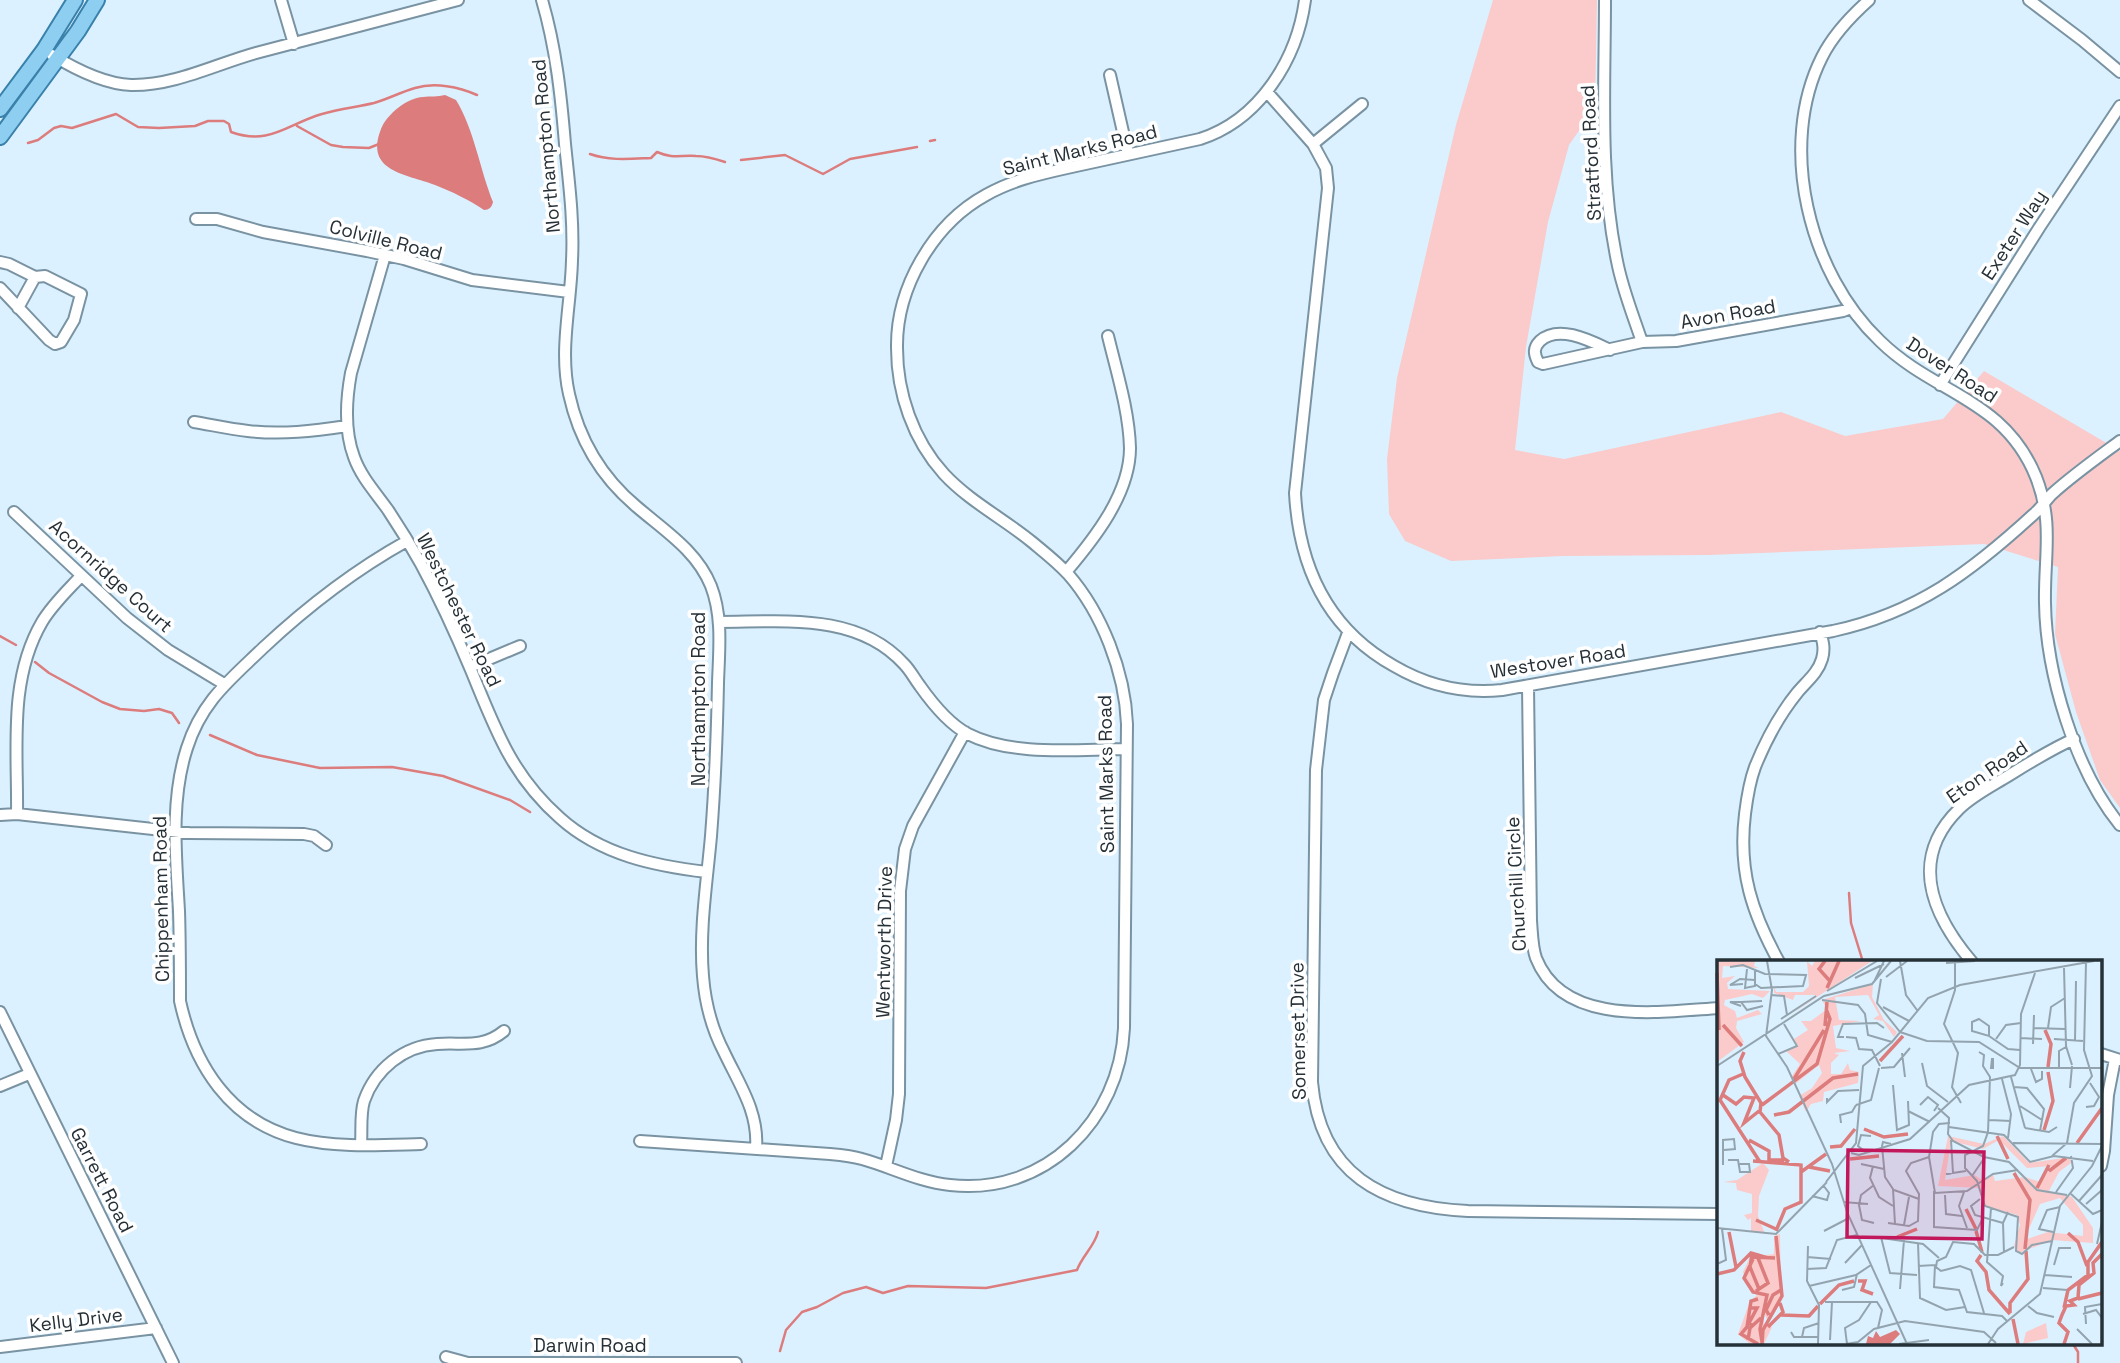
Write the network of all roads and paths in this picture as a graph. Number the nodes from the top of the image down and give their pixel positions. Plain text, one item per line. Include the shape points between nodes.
1 (75, 0) edge
2 (97, 0) edge
3 (281, 0) edge
4 (458, 0) edge
5 (542, 0) edge
6 (1305, 0) edge
7 (1605, 0) edge
8 (1869, 0) edge
9 (2029, 0) edge
10 (428, 4) edge
11 (294, 44) junction
12 (44, 50) junction
13 (58, 59) junction
14 (2120, 72) edge
15 (1110, 75) dead end
16 (1267, 92) junction
17 (1362, 104) dead end
18 (2120, 106) edge
19 (0, 109) edge
20 (0, 137) edge
21 (1313, 145) junction
22 (1128, 154) junction
23 (196, 219) dead end
24 (385, 255) junction
25 (0, 262) edge
26 (35, 277) junction
27 (0, 288) edge
28 (569, 292) junction
29 (18, 308) junction
30 (1852, 308) junction
31 (1108, 336) dead end
32 (1642, 342) junction
33 (1610, 350) junction
34 (1940, 386) junction
35 (194, 422) dead end
36 (347, 426) junction
37 (2120, 441) edge
38 (2044, 503) junction
39 (14, 512) dead end
40 (407, 541) junction
41 (1066, 572) junction
42 (81, 576) junction
43 (719, 622) junction
44 (1820, 632) junction
45 (1349, 633) junction
46 (520, 646) dead end
47 (470, 667) junction
48 (224, 684) junction
49 (1528, 686) junction
50 (965, 732) junction
51 (2074, 739) junction
52 (1126, 749) junction
53 (17, 814) junction
54 (0, 815) edge
55 (2120, 825) edge
56 (176, 832) junction
57 (326, 845) dead end
58 (708, 872) junction
59 (1778, 960) edge
60 (1970, 960) edge
61 (1717, 1008) edge
62 (0, 1012) edge
63 (504, 1031) dead end
64 (2118, 1059) edge
65 (29, 1074) junction
66 (0, 1086) edge
67 (640, 1141) dead end
68 (361, 1144) junction
69 (421, 1144) dead end
70 (756, 1149) junction
71 (2102, 1161) edge
72 (886, 1166) junction
73 (1717, 1214) edge
74 (156, 1328) junction
75 (0, 1347) edge
76 (446, 1357) dead end
77 (173, 1363) edge
78 (537, 1363) edge
79 (736, 1363) edge

1 - 12 main road
2 - 13 main road
3 - 11 street
4 - 10 street
5 - 28 street, Northampton Road via 556,56 572,212
6 - 16 street via 1298,33
7 - 32 street, Stratford Road via 1608,205 1619,271
8 - 30 street, Dover Road via 1822,57 1808,95 1802,139 1802,169 1817,243
9 - 14 street
10 - 11 street
11 - 13 street via 141,85 102,79
12 - 13 street
12 - 19 main road
13 - 20 main road
15 - 22 street
16 - 21 street, Westover Road
16 - 22 street, Saint Marks Road via 1242,118 1214,135
17 - 21 street
18 - 34 street, Exeter Way
21 - 45 street, Westover Road via 1325,169 1328,206 1297,471 1297,515 1320,592
22 - 41 street, Saint Marks Road via 1024,178 967,207 931,244 916,268 900,317 900,386 925,448 945,474
23 - 24 street, Colville Road via 217,219
24 - 28 street, Colville Road via 472,279
24 - 36 street, Westchester Road via 351,373
25 - 26 street
26 - 29 street
26 - 29 street via 45,276 80,293 69,331 55,344
27 - 29 street
28 - 43 street, Northampton Road via 566,372 585,444 618,490 700,565 712,589
30 - 32 street, Avon Road via 1676,341
30 - 34 street, Dover Road via 1902,361
31 - 41 street via 1127,422 1127,467 1106,519
32 - 33 street, Avon Road
33 - 33 street, Avon Road via 1543,365 1534,351 1543,339 1555,334
34 - 38 street, Dover Road via 1976,404 2005,428 2028,461
35 - 36 street via 274,433
36 - 40 street, Westchester Road via 360,472
37 - 38 street, Westover Road
38 - 44 street, Westover Road via 1949,584 1882,617
38 - 51 street, Dover Road via 2048,644
39 - 42 street, Acornridge Court
40 - 47 street, Westchester Road
40 - 48 street, Chippenham Road via 342,580
41 - 52 street, Saint Marks Road via 1097,618 1116,665 1126,704
42 - 48 street, Acornridge Court via 150,636
42 - 53 street via 42,622 24,663 18,706
43 - 50 street via 826,624 864,634 905,664 929,699
43 - 58 street, Northampton Road via 717,748
44 - 49 street, Westover Road
44 - 59 street via 1824,648 1819,666 1779,721 1747,793 1743,864 1752,900
45 - 49 street, Westover Road via 1384,661 1432,683 1475,692
45 - 73 street, Somerset Drive via 1324,701 1314,790 1312,1082 1318,1115 1334,1151 1368,1185 1431,1209
46 - 47 street
47 - 58 street, Westchester Road via 515,766 560,818 629,857
48 - 56 street, Chippenham Road via 199,720 187,749
49 - 61 street, Churchill Circle via 1531,920 1535,956 1547,980 1569,998 1594,1008
50 - 52 street via 1021,748
50 - 72 street, Wentworth Drive via 905,849 900,891 899,1094
51 - 55 street, Dover Road via 2098,794
51 - 60 street, Eton Road via 1972,799 1938,836 1928,874 1932,895 1952,936
52 - 72 street, Saint Marks Road via 1124,1036 1121,1059 1095,1120 1053,1159 992,1184 951,1185
53 - 54 street
53 - 56 street
56 - 57 street via 304,834
56 - 68 street, Chippenham Road via 180,1002 189,1036 211,1080 229,1100 273,1130 318,1142
58 - 70 street, Northampton Road via 702,961 707,1002 723,1051 751,1109
62 - 65 street, Garrett Road
63 - 68 street via 484,1043 420,1046 401,1054 384,1069 365,1099
64 - 71 street via 2108,1095
65 - 66 street
65 - 74 street, Garrett Road
67 - 70 street, Saint Marks Road
68 - 69 street, Chippenham Road
70 - 72 street, Saint Marks Road via 830,1154
74 - 75 street, Kelly Drive
74 - 77 street, Garrett Road
76 - 78 street, Darwin Road via 468,1363
78 - 79 street, Darwin Road

